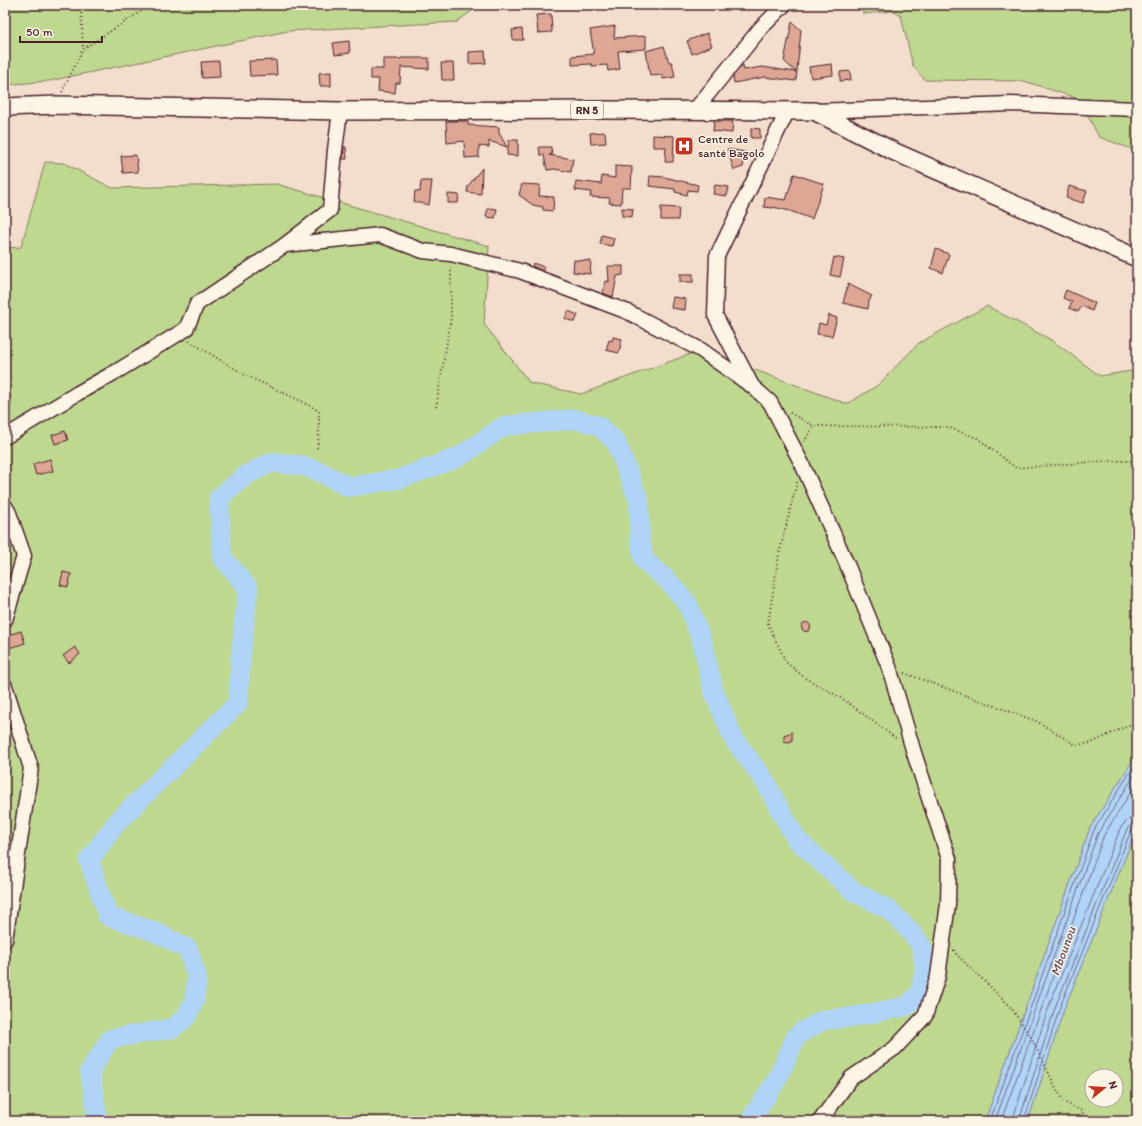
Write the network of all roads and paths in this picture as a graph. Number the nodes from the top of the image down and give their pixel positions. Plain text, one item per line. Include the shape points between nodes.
1 (81, 5) edge
2 (151, 5) edge
3 (784, 5) edge
4 (83, 49) junction
5 (56, 105) junction
6 (5, 108) edge
7 (1137, 109) edge
8 (695, 110) junction
9 (788, 110) junction
10 (814, 111) junction
11 (340, 112) junction
12 (285, 244) junction
13 (451, 254) junction
14 (1137, 258) edge
15 (186, 329) junction
16 (752, 386) junction
17 (436, 407) dead end
18 (789, 412) dead end
19 (814, 426) junction
20 (5, 438) edge
21 (317, 448) dead end
22 (1137, 461) edge
23 (802, 464) junction
24 (5, 506) edge
25 (5, 620) edge
26 (890, 667) junction
27 (5, 686) edge
28 (1137, 721) edge
29 (914, 753) junction
30 (5, 940) edge
31 (953, 946) dead end
32 (820, 1121) edge
33 (1087, 1121) edge

1 - 4 path
2 - 4 path
3 - 8 street via 760,29
4 - 5 path
5 - 6 main road, RN 5
5 - 11 main road, RN 5
7 - 10 street via 1011,104
8 - 9 main road, RN 5
8 - 11 main road, RN 5
9 - 10 main road, RN 5
9 - 16 street via 717,256 715,315
10 - 14 main road, RN 5 via 895,152
11 - 12 street via 330,210
12 - 13 street via 380,235 423,252
12 - 15 street via 197,304
13 - 16 street via 520,271 628,312 701,350
13 - 17 path via 451,318
15 - 20 street
15 - 21 path via 189,341 247,376 319,411
16 - 23 street via 770,402
18 - 19 path
19 - 22 path via 947,427 977,438 1016,468
19 - 23 path via 800,447
23 - 26 street
23 - 29 path via 779,554 768,624 786,662 805,678 843,699
24 - 25 street via 24,556
26 - 28 path via 1036,721 1076,745 1091,743
26 - 29 street
27 - 30 street via 31,768
29 - 32 street via 949,860 948,904 938,976 925,1016 895,1048 851,1078
31 - 33 path via 955,953 1009,1005 1031,1037 1064,1102 1082,1112

